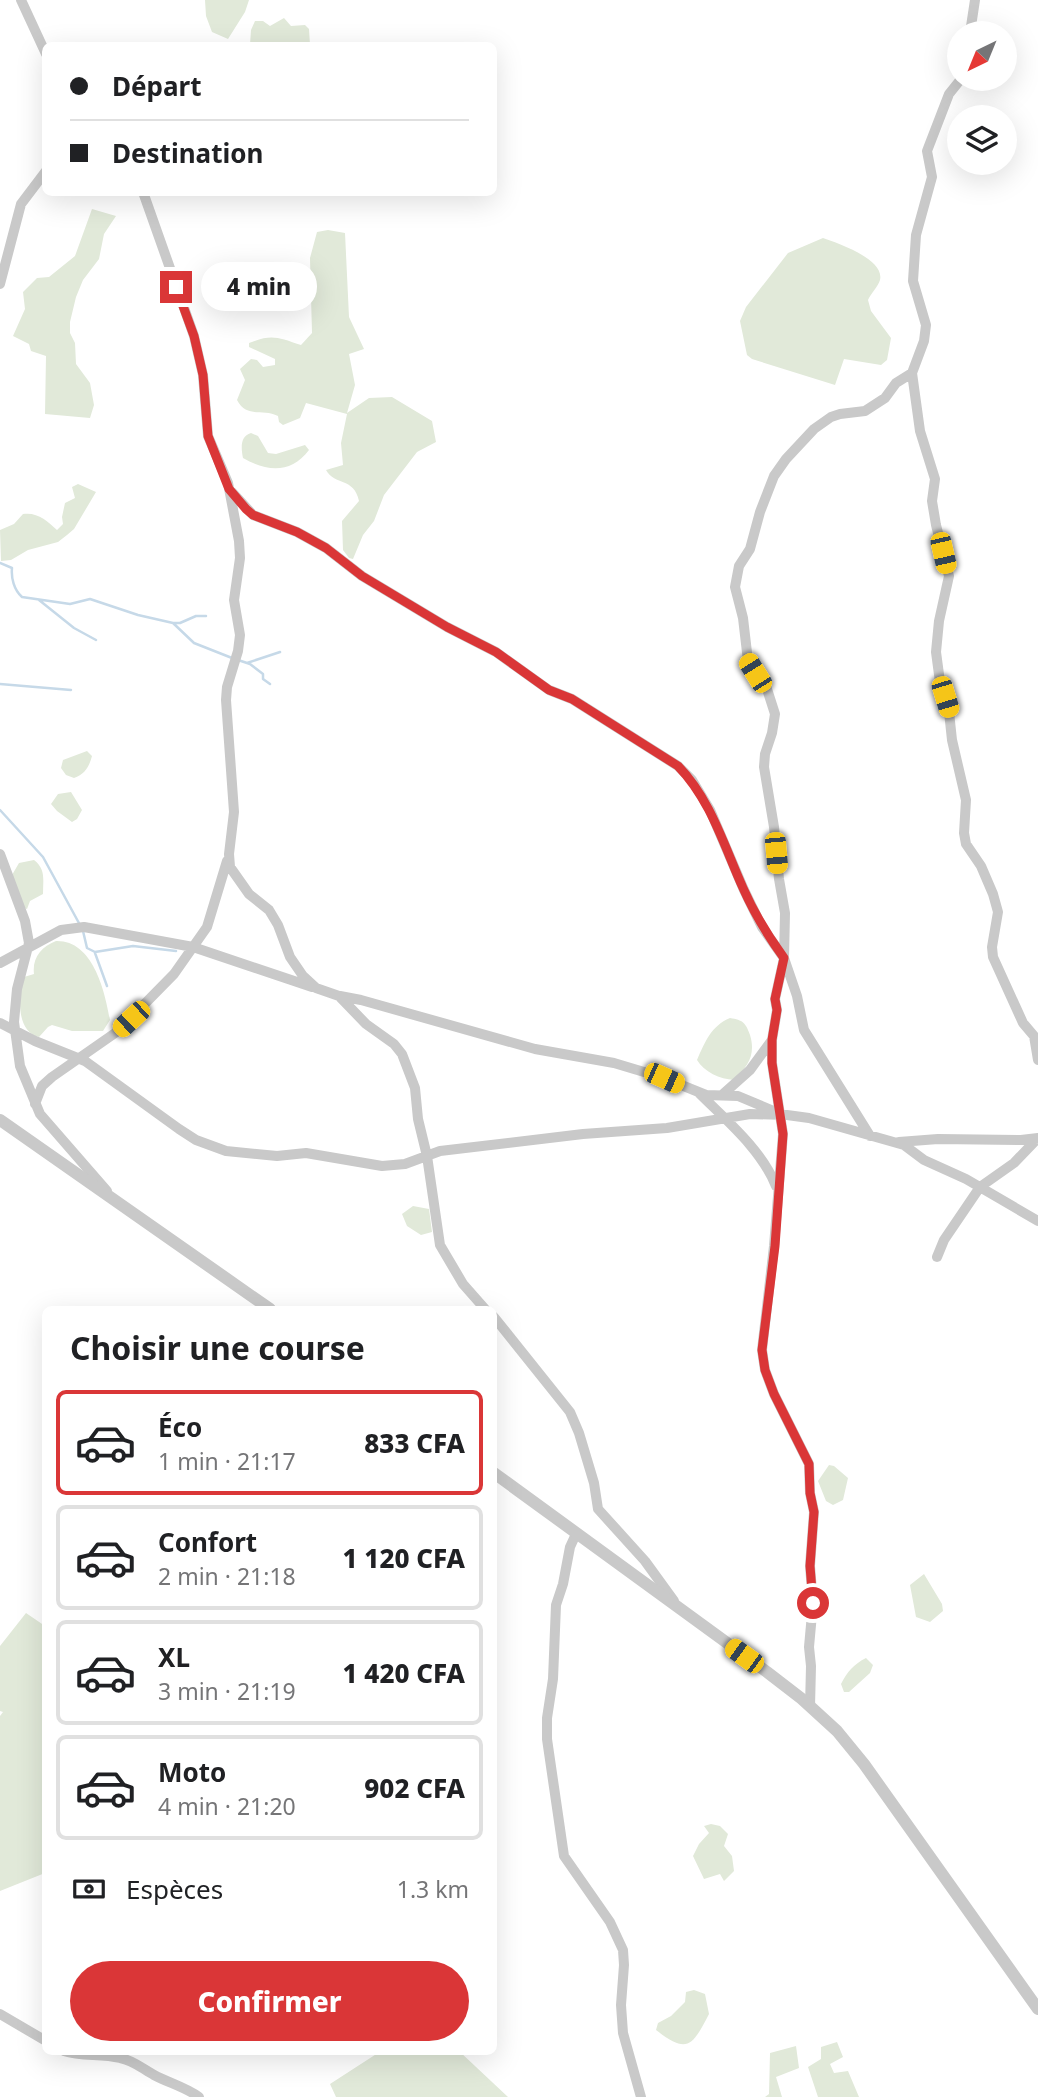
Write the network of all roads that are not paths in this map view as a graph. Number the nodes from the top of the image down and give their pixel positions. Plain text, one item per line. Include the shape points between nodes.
1 (21, 0) edge
2 (975, 0) edge
3 (972, 21) edge
4 (42, 45) edge
5 (951, 91) edge
6 (42, 176) edge
7 (144, 196) edge
8 (0, 284) edge
9 (912, 373) junction
10 (229, 489) junction
11 (0, 854) edge
12 (229, 854) junction
13 (193, 947) junction
14 (28, 949) junction
15 (784, 958) junction
16 (0, 963) edge
17 (316, 988) junction
18 (339, 996) junction
19 (0, 1023) edge
20 (15, 1029) junction
21 (772, 1040) junction
22 (79, 1058) junction
23 (1038, 1060) edge
24 (699, 1093) junction
25 (722, 1096) junction
26 (35, 1104) junction
27 (782, 1114) junction
28 (725, 1119) junction
29 (0, 1120) edge
30 (871, 1136) junction
31 (1038, 1138) edge
32 (895, 1143) junction
33 (427, 1156) junction
34 (980, 1187) junction
35 (778, 1192) junction
36 (116, 1201) junction
37 (1038, 1221) edge
38 (937, 1258) dead end
39 (266, 1306) edge
40 (482, 1306) edge
41 (497, 1321) edge
42 (497, 1475) edge
43 (576, 1534) junction
44 (679, 1609) junction
45 (810, 1707) junction
46 (1038, 2009) edge
47 (0, 2014) edge
48 (42, 2038) edge
49 (100, 2055) edge
50 (199, 2097) edge
51 (640, 2097) edge

1 - 4 street
2 - 3 street
5 - 9 street via 927,151 932,177 916,235 913,281 926,325
6 - 8 street via 22,204
7 - 10 street via 194,336 203,375 208,436
9 - 15 street via 865,411 831,417 786,459 774,476 736,576 748,661 767,689 775,714 764,767 785,912
9 - 23 street via 920,431 935,479 936,525 949,576 936,652 966,800 966,844 981,866 998,912 993,957 1034,1036
10 - 12 street via 240,558 234,600 240,635 226,700 234,812
10 - 15 street via 253,515 326,548 362,576 496,652 549,690 572,699 678,766 710,810 762,927
11 - 14 street via 25,921
12 - 13 street via 207,927
12 - 17 street via 237,880 269,910 290,957
13 - 14 street via 70,927
13 - 17 street
13 - 22 street via 144,1007
14 - 16 street
14 - 20 street via 17,989
15 - 21 street
15 - 30 street via 804,1030
17 - 18 street
18 - 24 street via 535,1049 614,1063
18 - 33 street via 402,1054 415,1088
19 - 20 street
20 - 22 street
20 - 26 street via 19,1066
21 - 25 street via 750,1070
21 - 27 street
22 - 26 street via 42,1086
22 - 33 street via 196,1140 226,1152 306,1153 382,1166
24 - 25 street
24 - 28 street
25 - 27 street via 748,1099
26 - 36 street
27 - 28 street
27 - 30 street
27 - 35 street
28 - 33 street
28 - 35 street via 767,1166
29 - 36 street
30 - 32 street
31 - 32 street
31 - 34 street via 1014,1163
32 - 34 street
33 - 40 street via 440,1245
34 - 37 street
34 - 38 street
35 - 45 street via 762,1350 774,1394 809,1464 814,1512
36 - 39 street
41 - 44 street via 569,1412 594,1483 598,1509 645,1561
42 - 43 street
43 - 44 street
43 - 51 street via 556,1605 547,1739 564,1856 610,1922 623,1950 623,2033
44 - 45 street
45 - 46 street via 837,1731 884,1790
47 - 48 street
49 - 50 street via 132,2062

